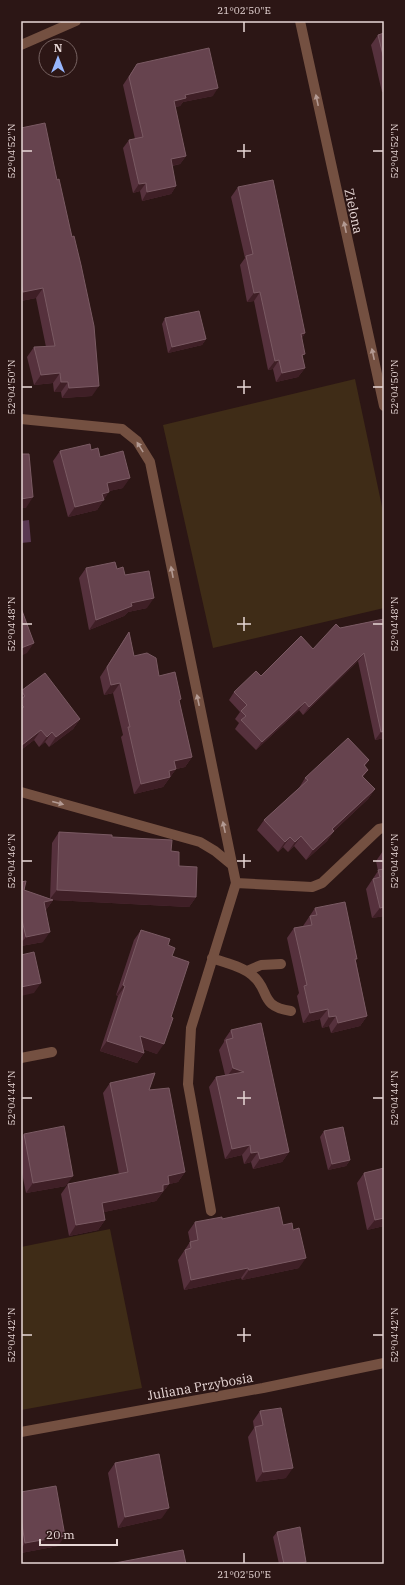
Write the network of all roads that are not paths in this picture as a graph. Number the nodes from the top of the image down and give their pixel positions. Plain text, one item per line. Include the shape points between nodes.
1 (76, 21) edge
2 (300, 21) edge
3 (21, 45) edge
4 (384, 406) edge
5 (21, 419) edge
6 (21, 792) edge
7 (384, 828) edge
8 (232, 865) junction
9 (236, 883) junction
10 (212, 958) junction
11 (281, 964) dead end
12 (247, 971) junction
13 (291, 1011) dead end
14 (52, 1052) dead end
15 (21, 1058) edge
16 (211, 1211) dead end
17 (384, 1363) edge
18 (21, 1432) edge

1 - 3 street
4 -> 2 street, Zielona
8 -> 5 street via 150,462 137,441 122,429
6 -> 8 street via 200,842
7 - 9 street via 379,829 322,883 312,887
8 - 9 street
9 - 10 street
10 - 12 street
10 - 16 street via 191,1028 188,1084
11 - 12 street via 261,965
12 - 13 street via 261,984 264,994 274,1007
14 - 15 street
17 - 18 street, Juliana Przybosia

